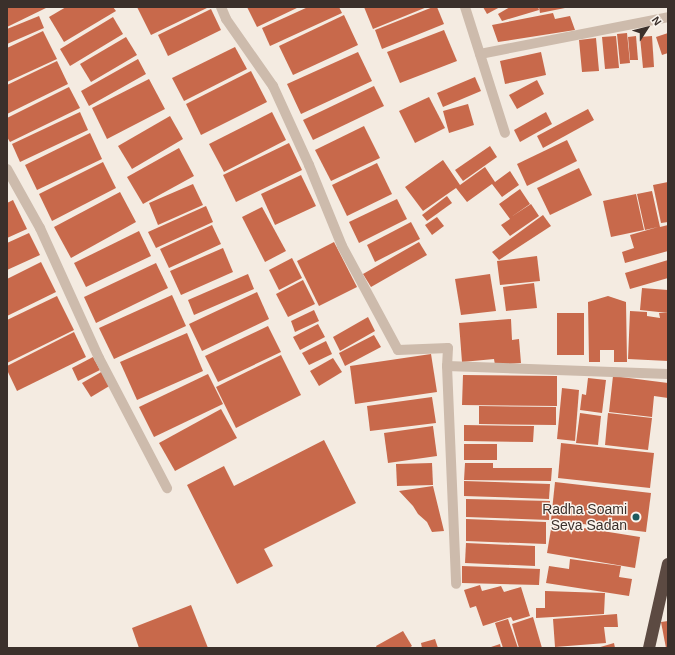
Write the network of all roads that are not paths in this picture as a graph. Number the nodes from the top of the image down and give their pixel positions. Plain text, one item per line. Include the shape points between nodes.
1 (221, 7) edge
2 (465, 7) edge
3 (668, 17) edge
4 (480, 54) junction
5 (505, 133) dead end
6 (7, 169) edge
7 (447, 366) junction
8 (668, 374) edge
9 (167, 488) dead end
10 (668, 564) edge
11 (456, 584) dead end
12 (649, 648) edge

1 - 7 street via 226,19 274,86 342,246 398,350 448,348
2 - 4 street
3 - 4 street
4 - 5 street
6 - 9 street via 40,228 99,358
7 - 8 street
7 - 11 street
10 - 12 highway

